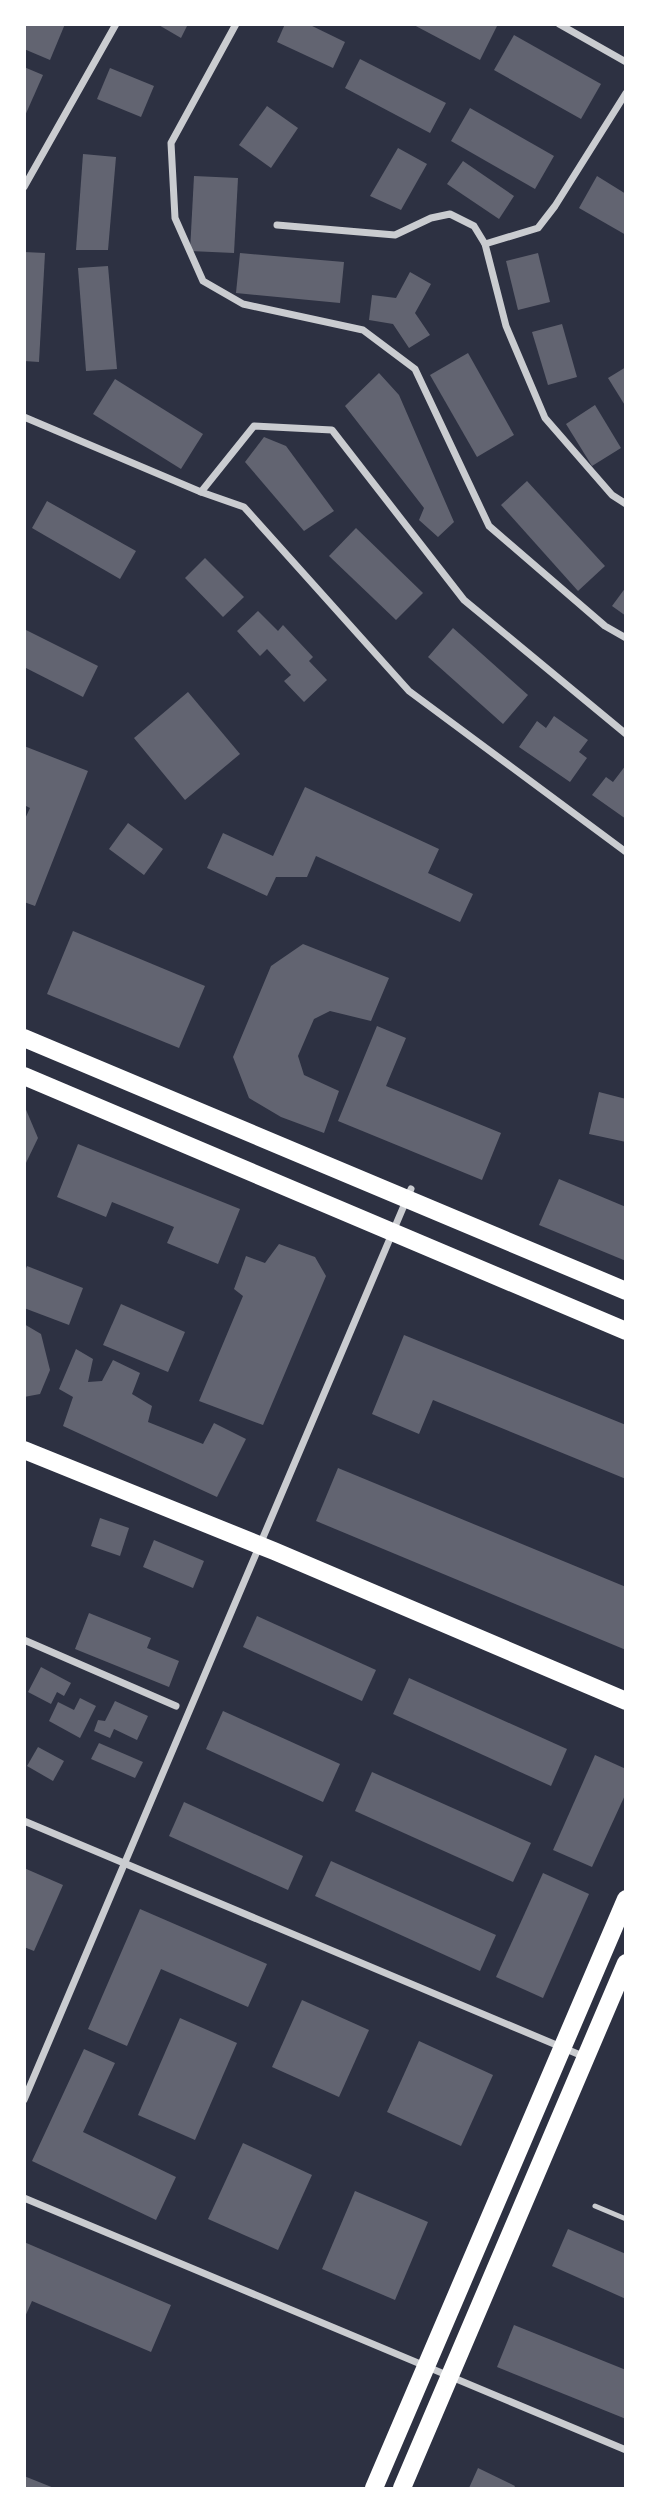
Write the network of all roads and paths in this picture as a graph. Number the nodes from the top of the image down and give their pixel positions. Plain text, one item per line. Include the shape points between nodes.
1 (116, 24) edge
2 (236, 24) edge
3 (559, 24) edge
4 (625, 62) edge
5 (625, 93) edge
6 (24, 187) edge
7 (277, 225) dead end
8 (485, 244) junction
9 (24, 417) edge
10 (201, 492) junction
11 (625, 505) edge
12 (625, 638) edge
13 (625, 734) edge
14 (625, 852) edge
15 (24, 1038) edge
16 (24, 1076) edge
17 (409, 1195) junction
18 (393, 1233) junction
19 (625, 1291) edge
20 (625, 1331) edge
21 (24, 1450) edge
22 (260, 1545) junction
23 (24, 1640) edge
24 (625, 1701) edge
25 (176, 1706) dead end
26 (24, 1821) edge
27 (125, 1863) junction
28 (625, 1899) edge
29 (625, 1963) edge
30 (562, 2048) junction
31 (586, 2057) junction
32 (24, 2100) edge
33 (24, 2198) edge
34 (595, 2207) dead end
35 (625, 2220) edge
36 (427, 2366) junction
37 (450, 2375) junction
38 (625, 2450) edge
39 (374, 2488) edge
40 (402, 2488) edge

1 - 6 street
2 - 12 street via 171,143 175,218 203,281 243,304 363,330 415,369 489,526
3 - 4 street
5 - 8 street via 538,228
7 - 8 street via 395,235 450,214 474,226
8 - 11 street via 506,326 545,418
9 - 10 street
10 - 13 street via 254,426 332,430 464,600
10 - 14 street via 244,507 409,691
15 - 17 main road
16 - 18 main road
17 - 18 street
17 - 19 main road
18 - 20 main road
18 - 22 street
21 - 22 main road
22 - 24 main road
22 - 27 street
23 - 25 street
26 - 27 street
27 - 30 street
27 - 32 street
28 - 30 main road
29 - 31 main road
30 - 31 street
30 - 36 main road
31 - 37 main road
33 - 36 street
34 - 35 lane
36 - 37 street
36 - 39 main road
37 - 38 street
37 - 40 main road

